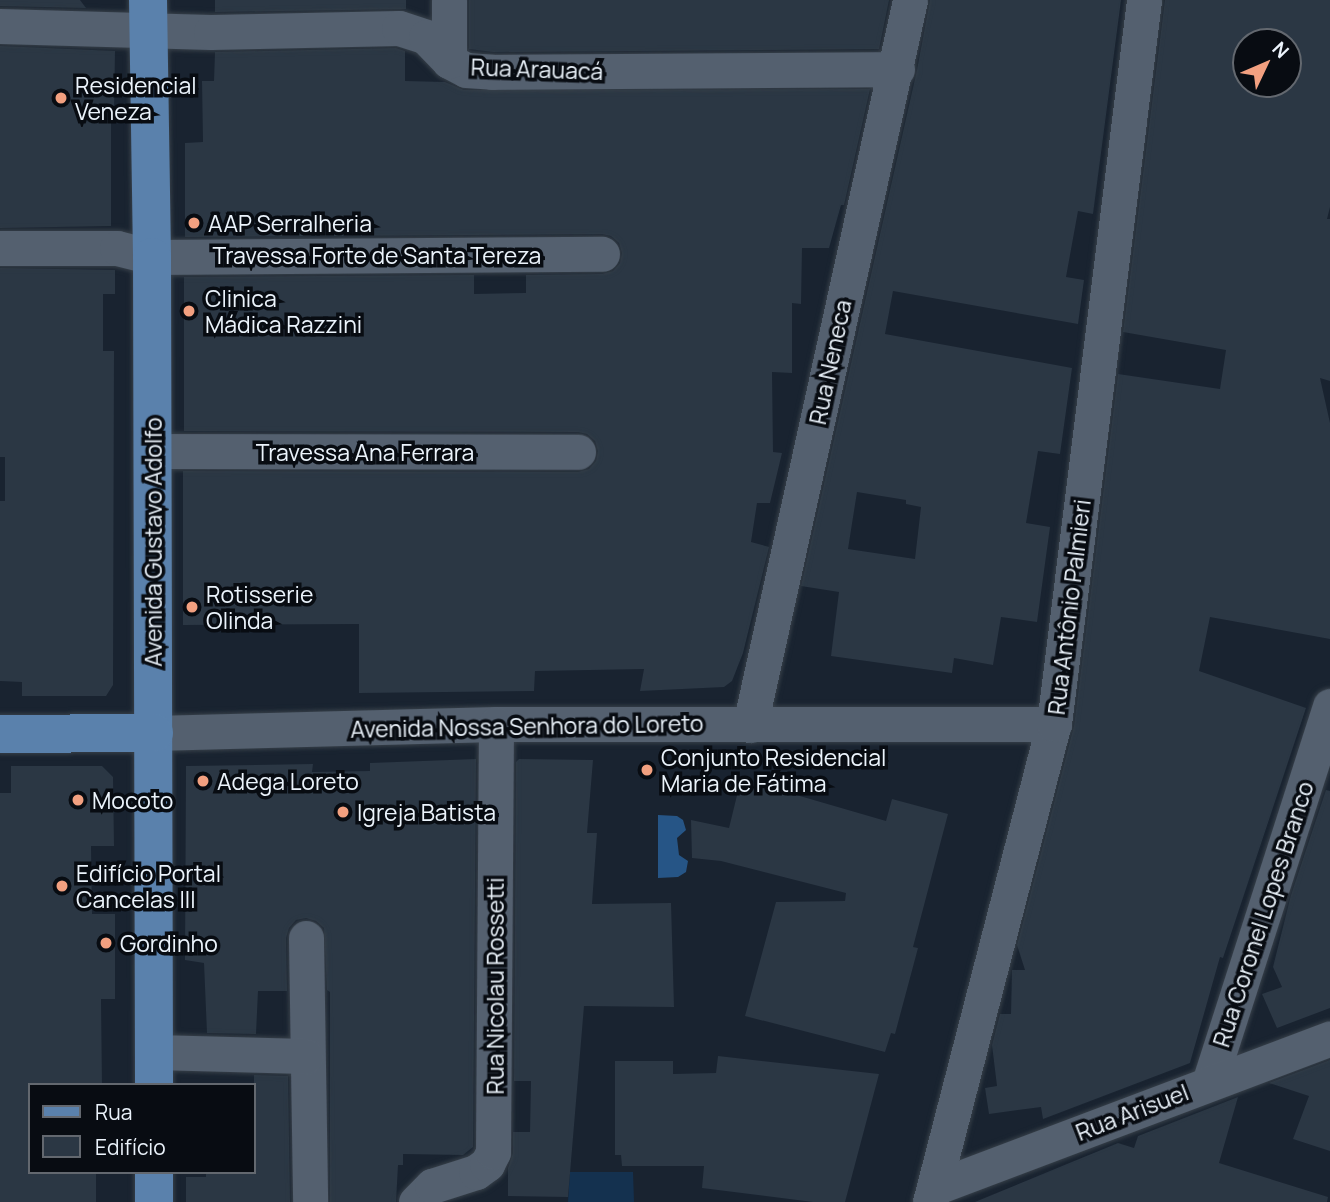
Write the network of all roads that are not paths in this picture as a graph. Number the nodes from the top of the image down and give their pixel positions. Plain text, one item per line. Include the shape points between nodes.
1 (449, 0) edge
2 (909, 0) edge
3 (1144, 0) edge
4 (148, 14) edge
5 (0, 26) edge
6 (449, 61) junction
7 (897, 69) junction
8 (0, 248) edge
9 (602, 254) dead end
10 (152, 257) junction
11 (152, 451) junction
12 (579, 452) dead end
13 (1330, 706) edge
14 (496, 724) junction
15 (750, 724) junction
16 (1054, 724) junction
17 (154, 733) junction
18 (0, 734) edge
19 (306, 937) dead end
20 (1330, 1038) edge
21 (306, 1056) junction
22 (154, 1068) edge
23 (1209, 1083) junction
24 (154, 1174) edge
25 (932, 1195) edge
26 (154, 1202) edge
27 (310, 1202) edge
28 (416, 1202) edge

1 - 6 street
2 - 7 street, Rua Neneca
3 - 16 street, Rua Antônio Palmieri
4 - 5 street, Rua Arauacá
4 - 6 street, Rua Arauacá via 211,32 399,28 426,37
4 - 10 main road, Avenida Gustavo Adolfo
6 - 7 street, Rua Arauacá via 466,70 492,72
7 - 15 street, Rua Neneca
8 - 10 street, Travessa Forte de Santa Tereza via 117,248
9 - 10 street, Travessa Forte de Santa Tereza
10 - 11 main road, Avenida Gustavo Adolfo
11 - 12 street, Travessa Ana Ferrara
11 - 17 main road, Avenida Gustavo Adolfo
13 - 23 street, Rua Coronel Lopes Branco
14 - 15 street, Avenida Nossa Senhora do Loreto
14 - 17 street, Avenida Nossa Senhora do Loreto
14 - 28 street, Rua Nicolau Rossetti via 494,1152 476,1172 432,1186
15 - 16 street, Avenida Nossa Senhora do Loreto
16 - 25 street, Rua Antônio Palmieri
17 - 18 main road, Avenida Nossa Senhora do Loreto
17 - 22 main road, Avenida Gustavo Adolfo
19 - 21 street
20 - 23 street, Rua Arisuel
21 - 22 street
21 - 27 street
23 - 25 street, Rua Arisuel
24 - 26 main road

